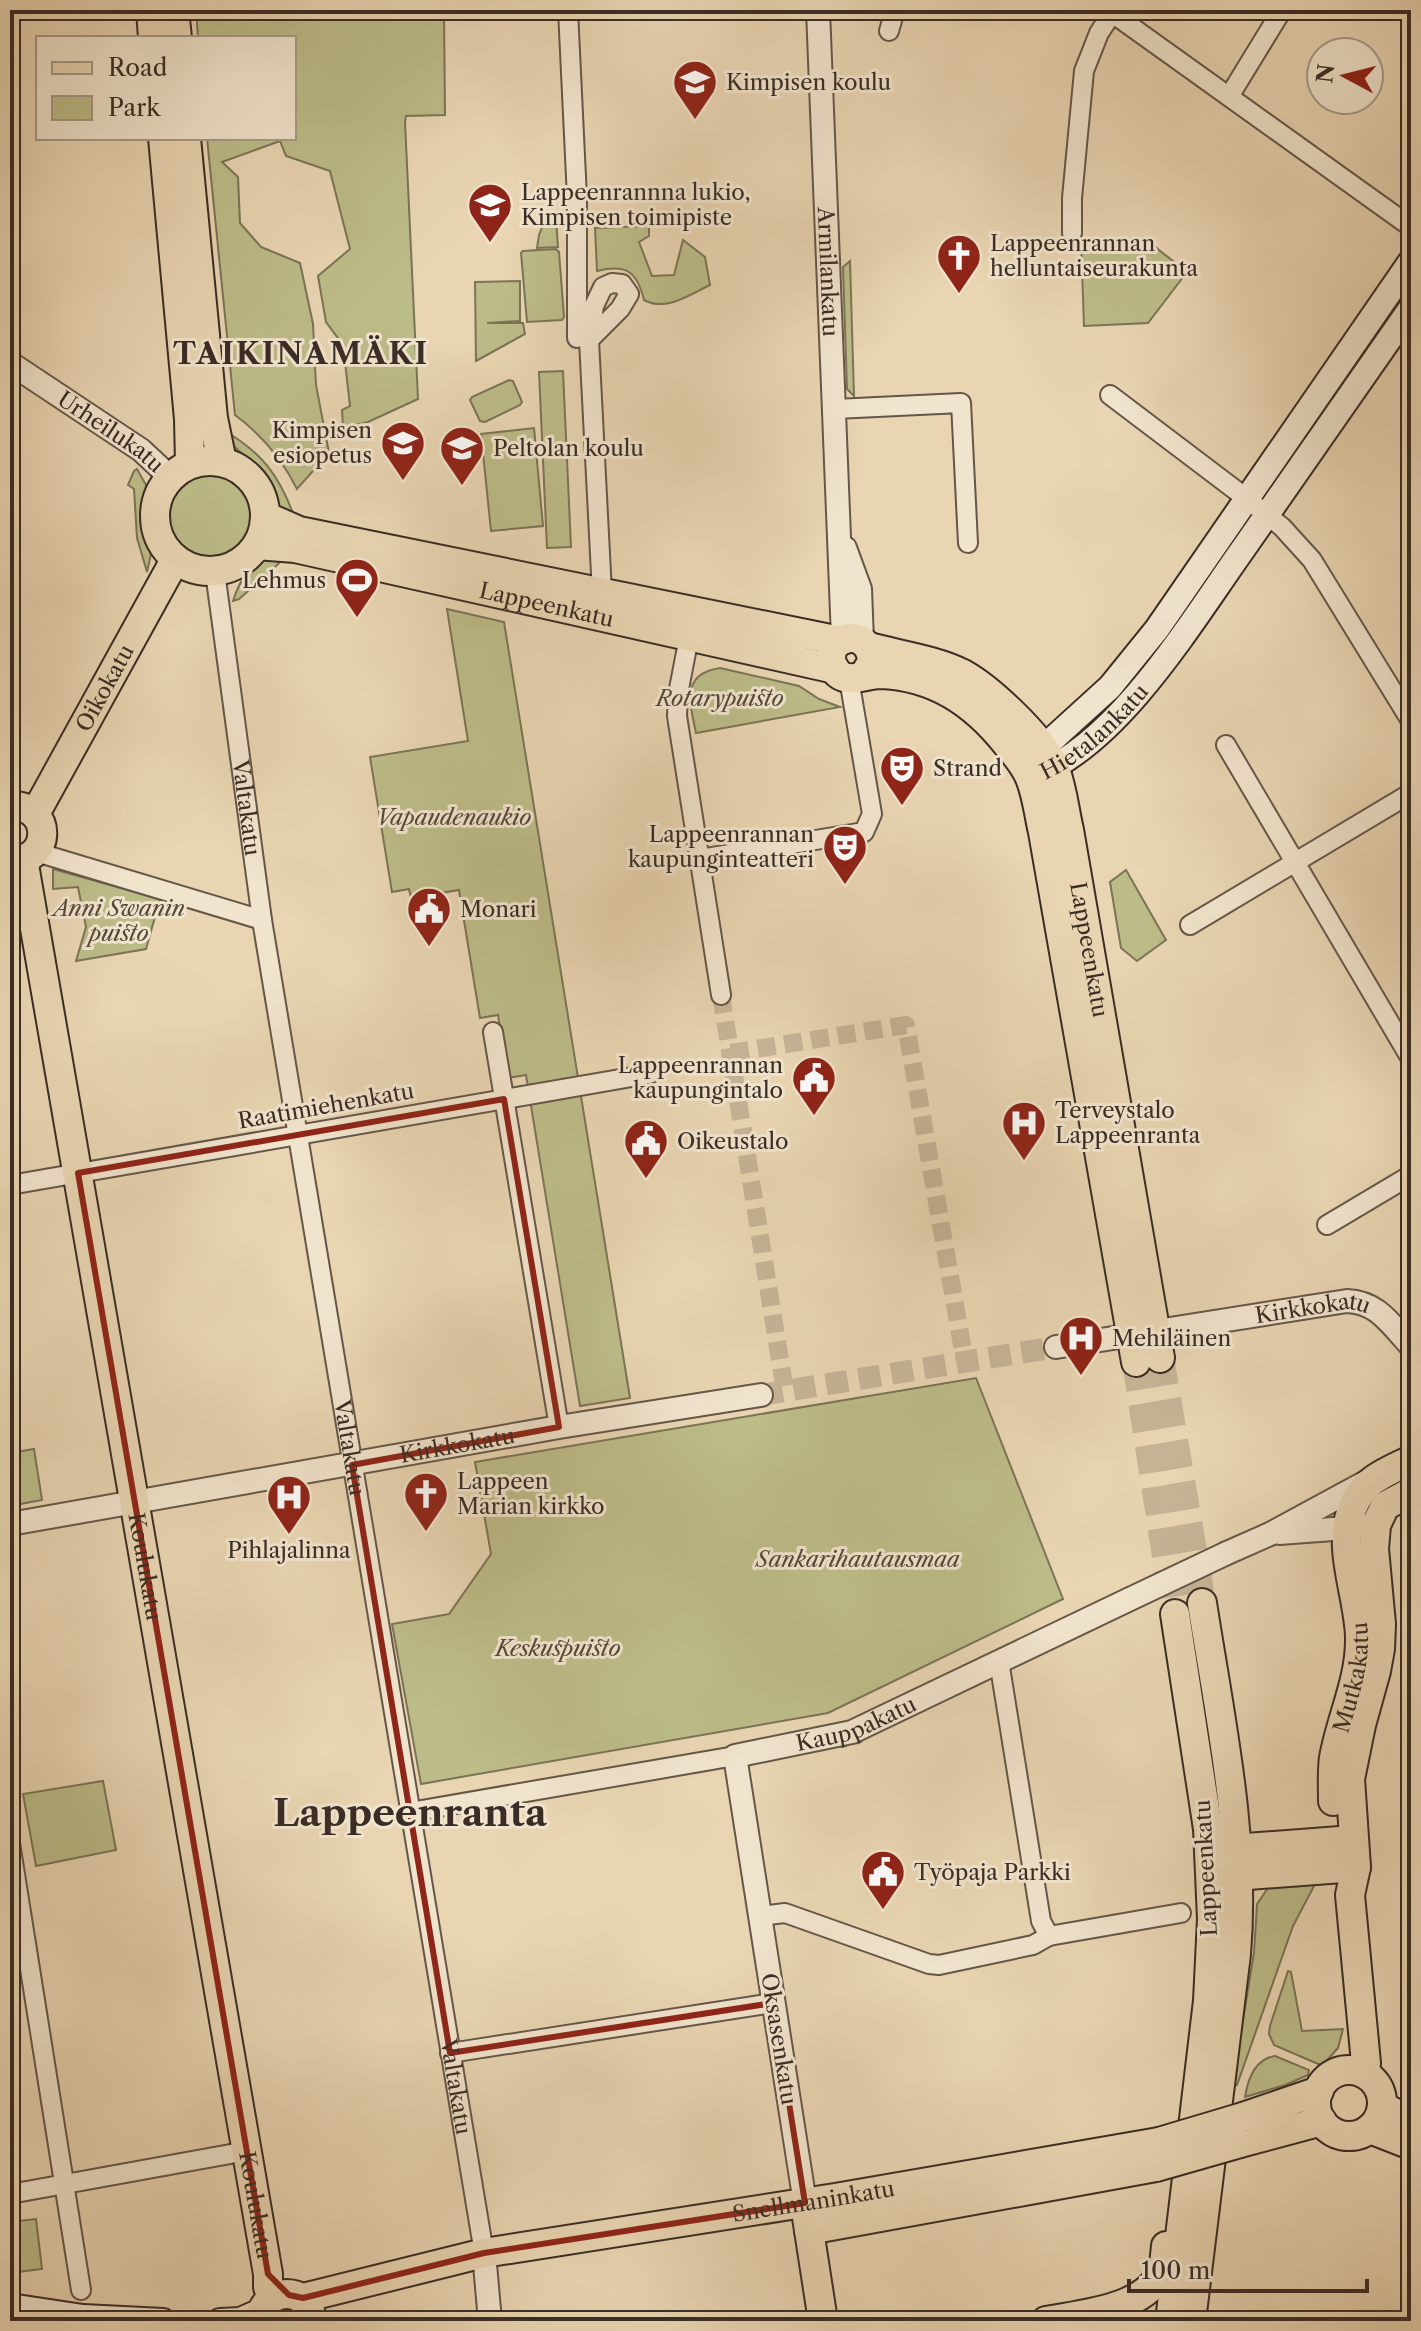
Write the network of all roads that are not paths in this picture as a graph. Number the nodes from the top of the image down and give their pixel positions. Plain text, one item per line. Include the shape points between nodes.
1 (151, 10) edge
2 (174, 10) edge
3 (568, 10) edge
4 (818, 10) edge
5 (895, 10) edge
6 (1282, 10) edge
7 (1112, 11) edge
8 (889, 31) dead end
9 (153, 36) edge
10 (177, 36) edge
11 (1230, 95) junction
12 (163, 140) edge
13 (186, 140) edge
14 (1411, 227) edge
15 (1072, 233) dead end
16 (1411, 261) edge
17 (1411, 308) edge
18 (10, 363) edge
19 (1110, 395) dead end
20 (835, 409) junction
21 (222, 462) junction
22 (180, 471) junction
23 (1246, 498) junction
24 (1267, 515) junction
25 (265, 516) junction
26 (968, 543) dead end
27 (257, 545) junction
28 (175, 560) junction
29 (215, 572) junction
30 (602, 593) junction
31 (689, 637) junction
32 (854, 642) junction
33 (849, 674) junction
34 (1411, 721) edge
35 (1226, 745) dead end
36 (1043, 764) junction
37 (1411, 793) edge
38 (23, 810) edge
39 (23, 857) edge
40 (700, 859) junction
41 (1294, 863) junction
42 (262, 920) junction
43 (1190, 925) dead end
44 (721, 995) tunnel mouth
45 (493, 1032) dead end
46 (1411, 1059) edge
47 (649, 1074) dead end
48 (504, 1099) junction
49 (297, 1136) junction
50 (78, 1173) junction
51 (1411, 1175) edge
52 (10, 1185) edge
53 (1327, 1225) dead end
54 (1411, 1346) edge
55 (1056, 1347) tunnel mouth
56 (1146, 1347) junction
57 (761, 1395) tunnel mouth
58 (559, 1427) junction
59 (1411, 1460) edge
60 (351, 1465) junction
61 (1411, 1492) edge
62 (136, 1502) junction
63 (1353, 1523) junction
64 (10, 1524) edge
65 (1270, 1534) junction
66 (1202, 1603) tunnel mouth
67 (1175, 1614) tunnel mouth
68 (999, 1661) junction
69 (735, 1756) junction
70 (410, 1812) junction
71 (10, 1843) edge
72 (1346, 1854) junction
73 (1224, 1863) junction
74 (1181, 1913) dead end
75 (760, 1916) junction
76 (1049, 1936) junction
77 (773, 2003) junction
78 (450, 2053) junction
79 (1365, 2074) junction
80 (1319, 2091) junction
81 (1205, 2115) junction
82 (1376, 2117) junction
83 (1322, 2121) junction
84 (1411, 2122) edge
85 (1242, 2130) junction
86 (1411, 2145) edge
87 (247, 2151) junction
88 (1189, 2169) junction
89 (65, 2184) junction
90 (10, 2194) edge
91 (807, 2216) junction
92 (484, 2253) junction
93 (81, 2290) dead end
94 (281, 2302) edge
95 (10, 2306) edge
96 (1112, 2308) junction
97 (163, 2321) edge
98 (220, 2321) edge
99 (490, 2321) edge
100 (823, 2321) edge
101 (1046, 2321) edge
102 (1157, 2321) edge
103 (1170, 2321) edge
104 (1191, 2321) edge

1 - 9 main road
2 - 10 main road
3 - 30 street via 583,339
4 - 20 street, Armilankatu
5 - 8 street
6 - 11 street
7 - 11 street
7 - 15 street via 1084,71
11 - 14 street
12 - 22 main road via 189,412
13 - 21 main road via 213,418
16 - 23 main road, Hietalankatu
17 - 24 main road, Hietalankatu
18 - 22 street, Urheilukatu
19 - 23 street
20 - 26 street via 961,403
20 - 32 street, Armilankatu via 840,534 860,589
21 - 22 main road via 206,461
21 - 25 main road via 252,480
22 - 28 main road via 158,496 154,518 160,540
23 - 24 street
23 - 36 main road, Hietalankatu via 1157,629
24 - 34 street via 1312,560
24 - 36 main road, Hietalankatu via 1133,700 1076,753
25 - 27 main road
25 - 30 main road, Lappeenkatu via 299,531
27 - 29 main road via 239,563
27 - 31 main road, Lappeenkatu via 295,548
28 - 29 main road
28 - 38 main road, Oikokatu
29 - 42 street, Valtakatu
30 - 32 main road, Lappeenkatu
31 - 33 main road, Lappeenkatu
31 - 40 street via 677,716
32 - 33 main road via 872,662
32 - 33 main road via 834,647 832,654 831,662
32 - 36 main road, Lappeenkatu via 963,674 1008,709
33 - 36 main road, Lappeenkatu via 882,674 947,689 989,721 1022,763
33 - 40 street via 872,814 864,832
35 - 41 street
36 - 56 main road, Lappeenkatu via 1054,893
37 - 41 street
38 - 39 main road, Koulukatu via 39,820 43,834 39,847
39 - 42 street
39 - 50 main road, Koulukatu
40 - 44 street
41 - 43 street
41 - 46 street
42 - 49 street, Valtakatu
45 - 48 street
47 - 48 street, Raatimiehenkatu
48 - 49 street, Raatimiehenkatu
48 - 58 street
49 - 50 street, Raatimiehenkatu
49 - 60 street, Valtakatu
50 - 52 street, Raatimiehenkatu
50 - 62 main road, Koulukatu
51 - 53 street
54 - 56 street, Kirkkokatu via 1376,1309 1363,1301 1347,1301
55 - 56 street, Kirkkokatu
57 - 58 street, Kirkkokatu
58 - 60 street, Kirkkokatu
59 - 63 main road via 1372,1479 1357,1497
60 - 62 street, Kirkkokatu
60 - 70 street, Valtakatu
61 - 63 main road, Mutkakatu via 1385,1506 1376,1525
62 - 64 street, Kirkkokatu
62 - 87 main road, Koulukatu
63 - 65 street, Kauppakatu
63 - 65 street, Kauppakatu
63 - 72 main road, Mutkakatu via 1381,1624 1376,1671 1350,1779
65 - 68 street, Kauppakatu, bridge
66 - 73 main road, Lappeenkatu via 1233,1804
67 - 73 main road, Lappeenkatu
68 - 69 street, Kauppakatu via 852,1732
68 - 76 street via 1041,1921
69 - 70 street, Kauppakatu
69 - 75 street, Oksasenkatu
70 - 78 street, Valtakatu
71 - 89 street
72 - 73 main road
72 - 79 main road, Mutkakatu
73 - 81 main road, Lappeenkatu via 1210,1970
74 - 76 street
75 - 76 street via 785,1913 939,1965 1033,1945
75 - 77 street, Oksasenkatu
77 - 78 street
77 - 91 street, Oksasenkatu
78 - 92 street, Valtakatu
79 - 80 main road via 1333,2075
79 - 82 main road via 1378,2088
80 - 83 main road
80 - 85 main road, Snellmaninkatu
81 - 88 main road
81 - 104 main road
82 - 83 main road via 1360,2134 1350,2136 1339,2135
82 - 84 main road
82 - 86 main road
83 - 85 main road, Snellmaninkatu
85 - 91 main road, Snellmaninkatu, bridge via 1157,2154
87 - 89 street
87 - 94 main road, Koulukatu
88 - 96 main road via 1161,2271 1142,2293
88 - 103 main road
89 - 90 street
89 - 93 street
91 - 92 main road, Snellmaninkatu
91 - 100 main road, Oksasenkatu
92 - 94 main road, Snellmaninkatu
92 - 99 street, Valtakatu
94 - 98 main road via 240,2320
95 - 97 main road
96 - 101 main road
96 - 102 main road via 1141,2312

